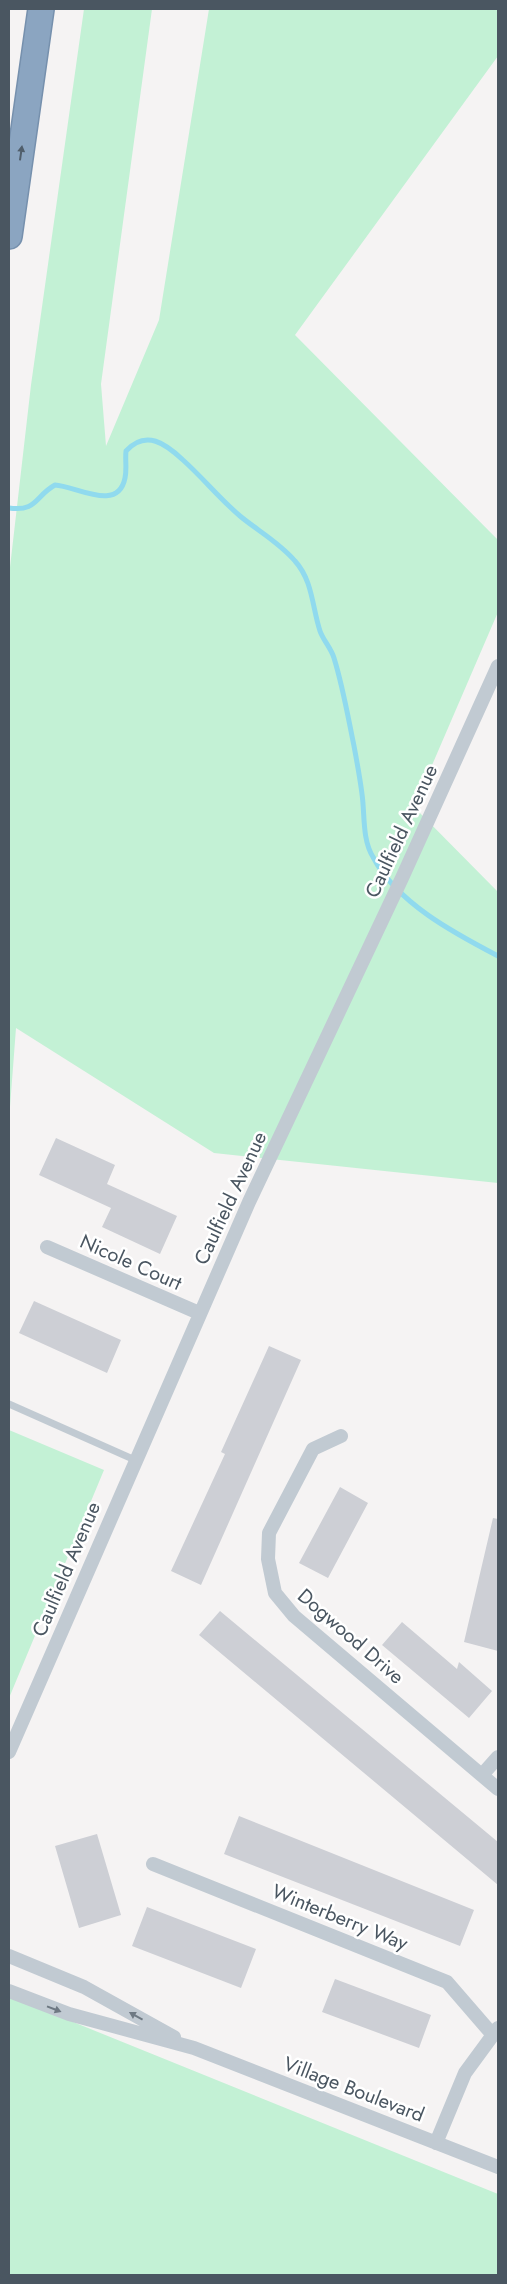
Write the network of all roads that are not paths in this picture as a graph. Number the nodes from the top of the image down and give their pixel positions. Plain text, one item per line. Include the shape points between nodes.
1 (41, 9) edge
2 (9, 236) edge
3 (498, 666) edge
4 (47, 1247) dead end
5 (199, 1314) junction
6 (9, 1404) edge
7 (341, 1436) dead end
8 (135, 1460) junction
9 (9, 1752) edge
10 (498, 1757) edge
11 (482, 1775) junction
12 (498, 1789) edge
13 (153, 1864) dead end
14 (9, 1956) edge
15 (9, 1991) edge
16 (495, 2031) edge
17 (194, 2048) junction
18 (436, 2143) junction
19 (498, 2167) edge

2 -> 1 highway
3 - 5 street, Caulfield Avenue
4 - 5 street, Nicole Court
5 - 8 street, Caulfield Avenue
6 - 8 lane
7 - 11 street, Dogwood Drive via 313,1449 269,1533 268,1559 274,1593 294,1616
8 - 9 street, Caulfield Avenue
10 - 11 street
11 - 12 street, Dogwood Drive
13 - 16 street, Winterberry Way via 447,1982
17 -> 14 street, Village Boulevard via 84,1987
15 -> 17 street, Village Boulevard via 69,2014
16 - 18 street via 465,2073
17 - 18 street, Village Boulevard
18 - 19 street, Village Boulevard

